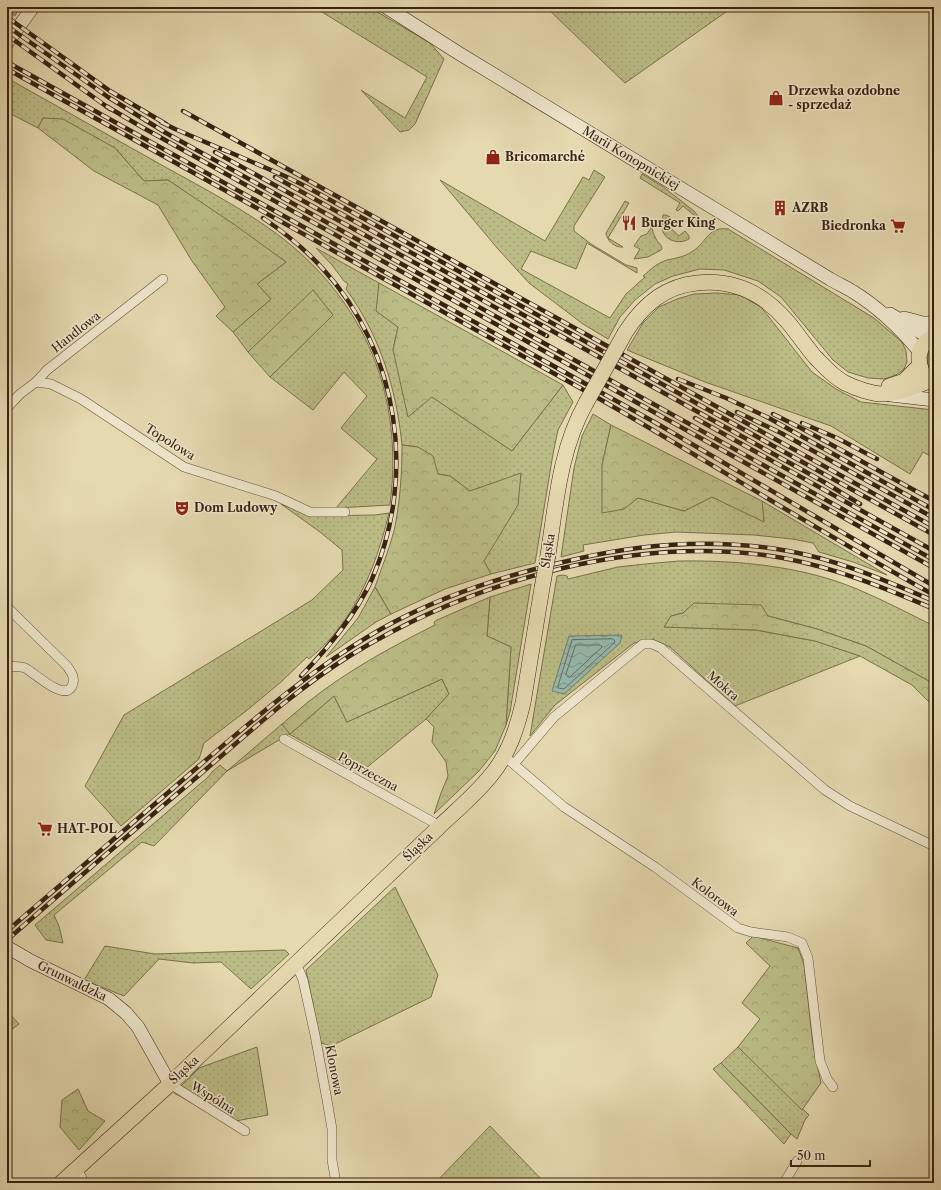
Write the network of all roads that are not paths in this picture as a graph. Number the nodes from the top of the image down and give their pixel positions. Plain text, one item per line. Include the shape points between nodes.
1 (33, 7) edge
2 (386, 7) edge
3 (7, 43) edge
4 (163, 279) dead end
5 (876, 307) junction
6 (895, 316) junction
7 (934, 322) edge
8 (932, 337) edge
9 (920, 359) junction
10 (36, 382) junction
11 (931, 382) edge
12 (863, 390) junction
13 (885, 394) junction
14 (934, 400) edge
15 (7, 408) edge
16 (345, 512) dead end
17 (7, 608) edge
18 (7, 666) edge
19 (284, 739) dead end
20 (509, 761) junction
21 (440, 826) junction
22 (934, 846) edge
23 (7, 947) edge
24 (296, 963) junction
25 (170, 1084) junction
26 (833, 1087) dead end
27 (245, 1131) dead end
28 (797, 1161) dead end
29 (75, 1170) junction
30 (61, 1183) edge
31 (84, 1183) edge
32 (336, 1183) edge
33 (784, 1183) edge

1 - 3 street
2 - 5 street, Marii Konopnickiej
4 - 10 street, Handlowa via 47,370
5 - 6 street, Marii Konopnickiej
5 - 9 street, Marii Konopnickiej via 910,340
6 - 7 street via 923,323
6 - 8 street, Marii Konopnickiej
8 - 9 main road via 924,344
9 - 11 main road via 923,374
9 - 12 main road via 904,381 893,386
10 - 15 street, Handlowa
10 - 16 street, Topolowa via 51,384 81,398 184,467 276,496 310,512
11 - 13 main road
12 - 13 main road, Śląska
12 - 20 main road, Śląska, bridge via 844,382 825,368 774,307 739,286 714,281 690,283 659,296 636,316 576,422 566,451 523,703
13 - 14 street
17 - 18 street via 67,666 74,676 73,685 69,690 62,691 26,669
19 - 21 street, Poprzeczna
20 - 21 main road, Śląska via 493,772
20 - 22 street, Mokra via 554,717 643,644 652,644 661,648 825,790 850,806
20 - 26 street, Kolorowa via 564,807 655,866 738,928 788,937 802,943 808,958 820,1061
21 - 24 main road, Śląska
23 - 25 street, Grunwaldzka via 109,999 126,1013 138,1027
24 - 25 main road, Śląska
24 - 32 street, Klonowa via 303,980 327,1100
25 - 27 street, Wspólna
25 - 29 main road, Śląska
28 - 33 street
29 - 30 main road, Śląska
29 - 31 street

